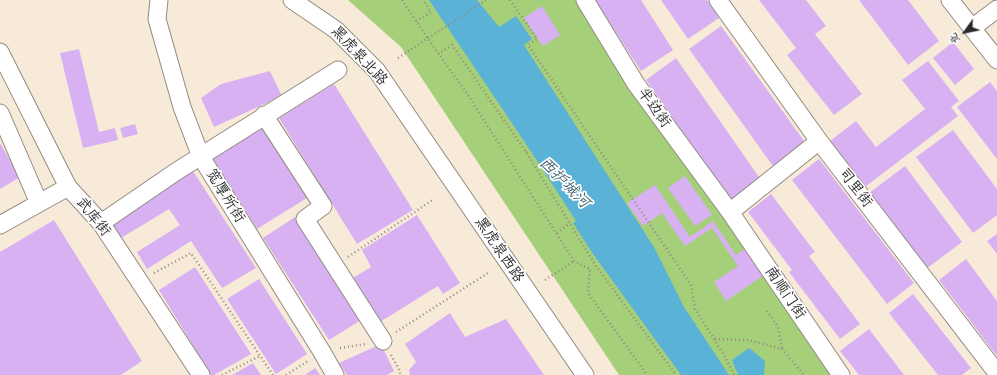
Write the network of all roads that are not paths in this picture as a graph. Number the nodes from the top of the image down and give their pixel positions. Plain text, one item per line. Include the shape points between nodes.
1 (159, 0) edge
2 (292, 0) edge
3 (585, 0) edge
4 (718, 0) edge
5 (950, 0) edge
6 (997, 9) edge
7 (972, 28) junction
8 (0, 52) edge
9 (997, 60) edge
10 (338, 70) dead end
11 (0, 113) edge
12 (264, 115) junction
13 (414, 124) joint
14 (819, 141) junction
15 (201, 157) junction
16 (68, 187) junction
17 (39, 203) junction
18 (730, 212) junction
19 (101, 223) junction
20 (0, 225) edge
21 (383, 341) road end
22 (997, 373) edge
23 (581, 374) edge
24 (201, 375) edge
25 (334, 375) edge
26 (841, 375) edge

1 - 15 street, 宽厚所街 via 157,19 182,107
2 - 13 street, 黑虎泉北路 via 336,30 377,71
3 - 18 street, 半边街 via 636,84
4 - 14 street, 司里街
5 - 7 street
6 - 7 street
7 - 9 street
8 - 16 street, 武库街
10 - 12 street
11 - 17 street
12 - 15 street
12 - 21 street via 323,206 305,219
13 - 23 street, 黑虎泉西路
14 - 18 street
14 - 22 street, 司里街
15 - 19 street
15 - 25 street, 宽厚所街
16 - 17 street
16 - 19 street, 武库街
17 - 20 street
18 - 26 street, 南顺门街
19 - 24 street, 武库街

